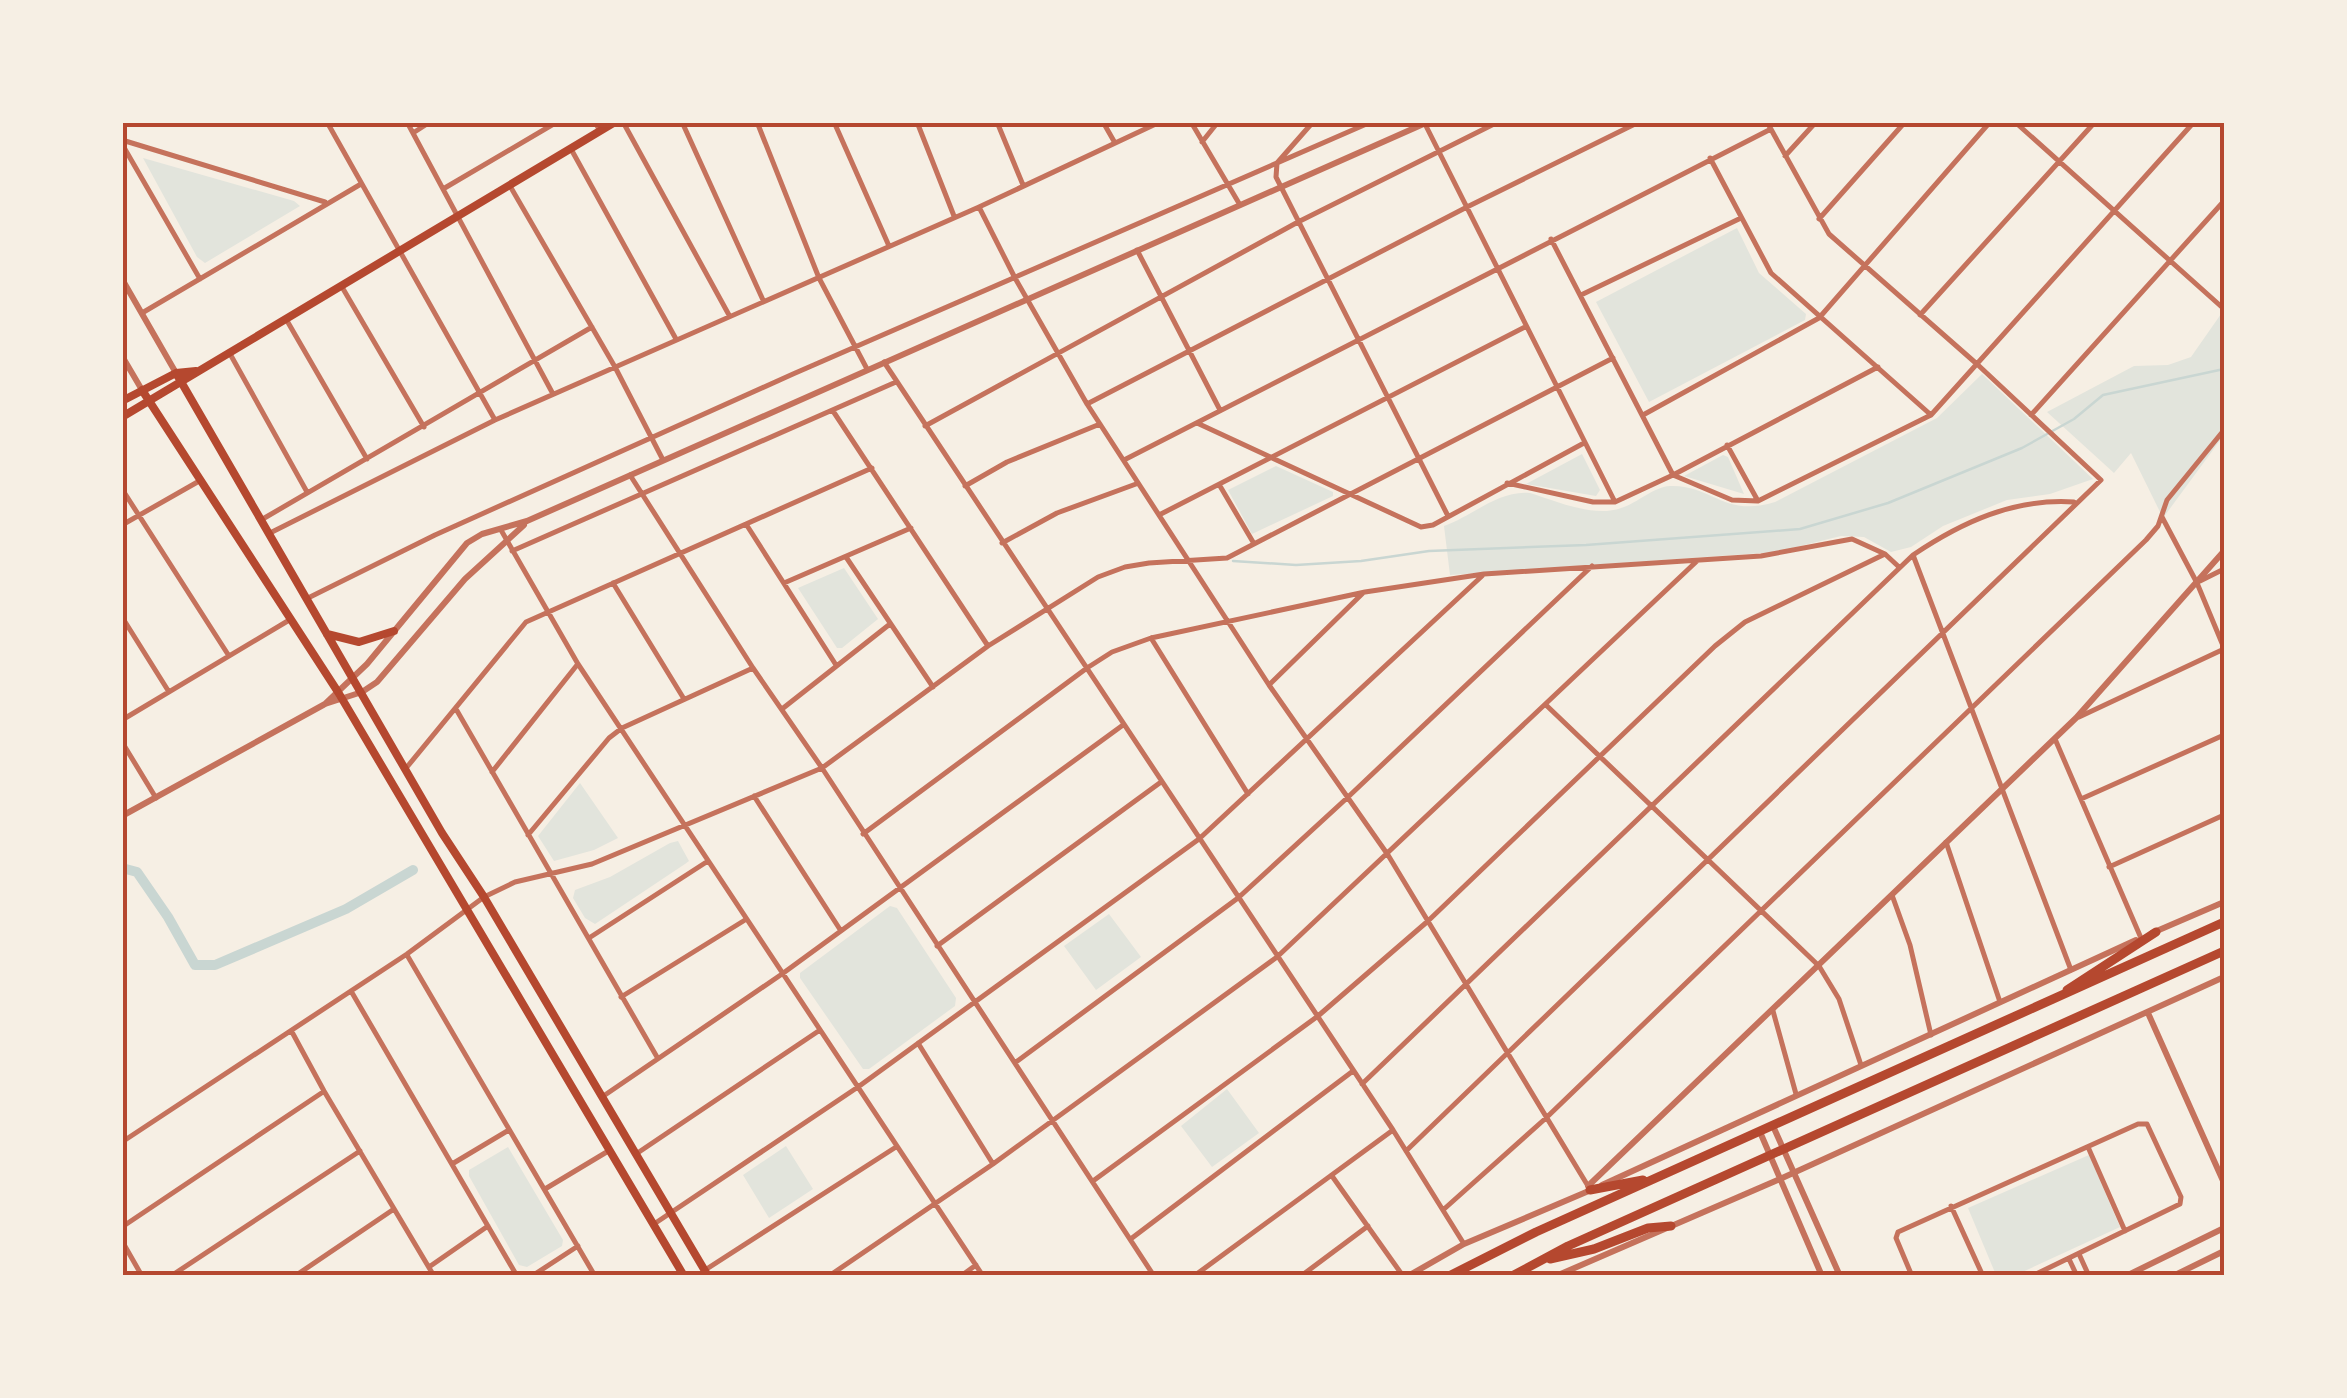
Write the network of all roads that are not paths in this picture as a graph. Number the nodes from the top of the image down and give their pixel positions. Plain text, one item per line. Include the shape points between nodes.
1 (407, 122) edge
2 (430, 122) edge
3 (557, 122) edge
4 (615, 122) edge
5 (622, 122) edge
6 (682, 122) edge
7 (757, 122) edge
8 (916, 122) edge
9 (997, 122) edge
10 (1103, 122) edge
11 (1160, 122) edge
12 (1191, 122) edge
13 (1218, 122) edge
14 (1313, 122) edge
15 (1371, 122) edge
16 (1498, 122) edge
17 (1639, 122) edge
18 (1816, 122) edge
19 (1905, 122) edge
20 (1990, 122) edge
21 (2015, 122) edge
22 (2095, 122) edge
23 (2194, 122) edge
24 (326, 123) edge
25 (1425, 123) edge
26 (836, 125) edge
27 (1769, 126) edge
28 (598, 127) edge
29 (413, 133) junction
30 (122, 142) edge
31 (1202, 142) junction
32 (1114, 143) junction
33 (571, 148) junction
34 (1440, 153) junction
35 (1786, 156) junction
36 (1710, 158) junction
37 (2060, 162) junction
38 (1276, 163) junction
39 (361, 184) junction
40 (1024, 185) junction
41 (1228, 185) junction
42 (510, 186) junction
43 (1281, 188) junction
44 (442, 190) junction
45 (2224, 201) edge
46 (327, 203) junction
47 (1240, 205) junction
48 (979, 207) junction
49 (1466, 207) junction
50 (2114, 210) junction
51 (954, 216) junction
52 (456, 217) junction
53 (1740, 218) junction
54 (1819, 219) junction
55 (1298, 222) junction
56 (1551, 239) junction
57 (888, 246) junction
58 (1137, 250) junction
59 (399, 252) junction
60 (2171, 262) junction
61 (1864, 266) junction
62 (1496, 268) junction
63 (818, 278) junction
64 (1015, 278) junction
65 (122, 279) edge
66 (200, 279) junction
67 (1329, 281) junction
68 (342, 286) junction
69 (1581, 296) junction
70 (1164, 297) junction
71 (1027, 299) junction
72 (763, 300) junction
73 (2224, 309) edge
74 (142, 313) junction
75 (729, 315) junction
76 (1920, 315) junction
77 (1819, 318) junction
78 (286, 319) junction
79 (592, 327) junction
80 (1526, 327) junction
81 (1359, 338) junction
82 (676, 339) junction
83 (855, 348) junction
84 (229, 352) junction
85 (1192, 352) junction
86 (1058, 354) junction
87 (122, 356) edge
88 (1613, 358) junction
89 (536, 361) junction
90 (884, 362) junction
91 (1978, 365) junction
92 (1878, 366) junction
93 (615, 367) junction
94 (867, 370) junction
95 (196, 371) junction
96 (176, 373) junction
97 (896, 382) junction
98 (182, 384) junction
99 (1554, 386) junction
100 (142, 390) junction
101 (480, 394) junction
102 (553, 394) junction
103 (1388, 397) junction
104 (122, 401) edge
105 (150, 402) junction
106 (1088, 404) junction
107 (833, 410) junction
108 (1220, 410) junction
109 (1931, 414) junction
110 (1643, 415) junction
111 (2031, 415) junction
112 (122, 417) edge
113 (495, 420) junction
114 (1197, 423) junction
115 (1100, 424) junction
116 (424, 426) junction
117 (925, 426) junction
118 (2224, 430) edge
119 (652, 439) junction
120 (1584, 443) junction
121 (1727, 446) junction
122 (1418, 457) junction
123 (367, 459) junction
124 (663, 460) junction
125 (1123, 460) junction
126 (1270, 460) junction
127 (872, 468) junction
128 (630, 474) junction
129 (1673, 476) junction
130 (201, 480) junction
131 (1138, 484) junction
132 (1507, 484) junction
133 (965, 486) junction
134 (1220, 486) junction
135 (122, 489) edge
136 (308, 492) junction
137 (641, 494) junction
138 (1351, 495) junction
139 (1758, 501) junction
140 (1615, 502) junction
141 (2076, 502) junction
142 (140, 515) junction
143 (1159, 515) junction
144 (1448, 516) junction
145 (2162, 517) junction
146 (260, 520) junction
147 (528, 521) junction
148 (746, 524) junction
149 (122, 525) edge
150 (912, 528) junction
151 (501, 530) junction
152 (268, 534) junction
153 (506, 540) junction
154 (1253, 542) junction
155 (1002, 543) junction
156 (512, 551) junction
157 (2224, 551) edge
158 (679, 553) junction
159 (1885, 554) junction
160 (1914, 555) junction
161 (846, 556) junction
162 (1190, 560) junction
163 (1697, 561) junction
164 (1592, 566) junction
165 (1899, 567) junction
166 (2224, 570) edge
167 (1484, 574) junction
168 (2197, 582) junction
169 (612, 583) junction
170 (784, 583) junction
171 (1364, 592) junction
172 (305, 599) junction
173 (1046, 608) junction
174 (545, 612) junction
175 (122, 617) edge
176 (291, 620) junction
177 (1230, 623) junction
178 (891, 624) junction
179 (394, 631) junction
180 (1943, 632) junction
181 (325, 633) junction
182 (1151, 638) junction
183 (988, 646) junction
184 (2224, 648) edge
185 (229, 656) junction
186 (578, 664) junction
187 (836, 665) junction
188 (753, 668) junction
189 (1087, 668) junction
190 (354, 678) junction
191 (1270, 685) junction
192 (933, 687) junction
193 (170, 692) junction
194 (362, 692) junction
195 (340, 696) junction
196 (684, 699) junction
197 (1546, 706) junction
198 (455, 709) junction
199 (782, 709) junction
200 (1972, 710) junction
201 (2076, 718) junction
202 (122, 720) edge
203 (1123, 726) junction
204 (622, 728) junction
205 (2224, 734) edge
206 (2055, 739) junction
207 (1308, 740) junction
208 (122, 742) edge
209 (1602, 756) junction
210 (132, 757) junction
211 (122, 762) edge
212 (407, 767) junction
213 (822, 768) junction
214 (492, 772) junction
215 (1161, 782) junction
216 (2004, 788) junction
217 (1248, 794) junction
218 (754, 796) junction
219 (156, 798) junction
220 (1348, 798) junction
221 (2080, 798) junction
222 (1653, 808) junction
223 (122, 816) edge
224 (2224, 816) edge
225 (683, 823) junction
226 (863, 834) junction
227 (528, 836) junction
228 (1198, 839) junction
229 (1946, 842) junction
230 (1388, 855) junction
231 (1706, 859) junction
232 (708, 861) junction
233 (2109, 867) junction
234 (551, 875) junction
235 (899, 890) junction
236 (1892, 895) junction
237 (484, 897) junction
238 (1238, 898) junction
239 (2224, 902) edge
240 (469, 908) junction
241 (1762, 912) junction
242 (745, 920) junction
243 (1428, 921) junction
244 (2224, 922) edge
245 (841, 931) junction
246 (2156, 932) junction
247 (589, 938) junction
248 (2140, 938) junction
249 (938, 946) junction
250 (2224, 951) edge
251 (406, 954) junction
252 (1277, 957) junction
253 (1819, 966) junction
254 (2071, 970) junction
255 (782, 974) junction
256 (2224, 977) edge
257 (1466, 986) junction
258 (351, 991) junction
259 (622, 997) junction
260 (2058, 998) junction
261 (2000, 1002) junction
262 (974, 1004) junction
263 (1774, 1011) junction
264 (2148, 1012) junction
265 (1318, 1016) junction
266 (820, 1030) junction
267 (292, 1031) junction
268 (1931, 1035) junction
269 (918, 1043) junction
270 (1505, 1053) junction
271 (657, 1057) junction
272 (1016, 1062) junction
273 (1862, 1065) junction
274 (1353, 1071) junction
275 (1362, 1084) junction
276 (858, 1087) junction
277 (324, 1091) junction
278 (1796, 1094) junction
279 (602, 1096) junction
280 (1546, 1118) junction
281 (1052, 1121) junction
282 (1773, 1126) junction
283 (509, 1130) junction
284 (1393, 1130) junction
285 (1760, 1132) junction
286 (122, 1142) edge
287 (2087, 1146) junction
288 (897, 1147) junction
289 (1784, 1148) junction
290 (610, 1150) junction
291 (360, 1151) junction
292 (1406, 1151) junction
293 (636, 1154) junction
294 (1770, 1155) junction
295 (452, 1164) junction
296 (993, 1164) junction
297 (1794, 1172) junction
298 (1670, 1173) junction
299 (1332, 1176) junction
300 (1780, 1179) junction
301 (1093, 1181) junction
302 (2224, 1183) edge
303 (544, 1188) junction
304 (1589, 1188) junction
305 (934, 1204) junction
306 (1951, 1206) junction
307 (394, 1210) junction
308 (1443, 1210) junction
309 (672, 1214) junction
310 (654, 1224) junction
311 (488, 1226) junction
312 (1368, 1226) junction
313 (1671, 1226) junction
314 (122, 1228) edge
315 (2224, 1228) edge
316 (2125, 1231) junction
317 (1132, 1238) junction
318 (122, 1241) edge
319 (1464, 1244) junction
320 (578, 1246) junction
321 (2224, 1251) edge
322 (2078, 1254) junction
323 (2069, 1258) junction
324 (1538, 1262) junction
325 (976, 1265) junction
326 (430, 1267) junction
327 (706, 1273) edge
328 (142, 1276) edge
329 (171, 1276) edge
330 (295, 1276) edge
331 (434, 1276) edge
332 (517, 1276) edge
333 (532, 1276) edge
334 (595, 1276) edge
335 (684, 1276) edge
336 (829, 1276) edge
337 (961, 1276) edge
338 (983, 1276) edge
339 (1154, 1276) edge
340 (1194, 1276) edge
341 (1301, 1276) edge
342 (1406, 1276) edge
343 (1450, 1276) edge
344 (1512, 1276) edge
345 (1556, 1276) edge
346 (1822, 1276) edge
347 (1840, 1276) edge
348 (1912, 1276) edge
349 (1983, 1276) edge
350 (2032, 1276) edge
351 (2077, 1276) edge
352 (2089, 1276) edge
353 (2126, 1276) edge
354 (2173, 1276) edge

1 - 29 street
2 - 29 street
3 - 44 street
4 - 28 main road
5 - 75 street
6 - 72 street
7 - 63 street
8 - 51 street
9 - 40 street
10 - 32 street
11 - 32 street
12 - 31 street
13 - 31 street
14 - 38 street
15 - 38 street
16 - 34 street
17 - 49 street
18 - 35 street
19 - 54 street
20 - 61 street
21 - 37 street
22 - 37 street
23 - 50 street
24 - 39 street
25 - 34 street
25 - 43 street
26 - 57 street
27 - 35 street
27 - 36 street
28 - 33 main road
29 - 44 street
30 - 46 street
30 - 66 street
31 - 41 street
32 - 40 street
33 - 42 main road
33 - 82 street
34 - 49 street
34 - 55 street
35 - 54 street
36 - 53 street
36 - 56 street
37 - 50 street
37 - 76 street
38 - 41 street
38 - 43 street
39 - 46 street
39 - 59 street
40 - 48 street
41 - 47 street
41 - 64 street
42 - 52 main road
42 - 79 street
43 - 47 street
43 - 55 street
44 - 52 street
45 - 60 street
46 - 66 street
47 - 58 street
48 - 51 street
48 - 64 street
49 - 62 street
49 - 67 street
50 - 60 street
50 - 91 street
51 - 57 street
52 - 59 main road
52 - 89 street
53 - 69 street
53 - 77 street via 1771,273
54 - 61 street
55 - 67 street
55 - 70 street
56 - 62 street
56 - 69 street
57 - 63 street
58 - 70 street
58 - 71 street
59 - 68 main road
59 - 101 street
60 - 73 street
60 - 111 street
61 - 76 street
61 - 77 street
62 - 80 street
62 - 81 street
63 - 72 street
63 - 83 street
64 - 71 street
64 - 83 street
65 - 74 street
66 - 74 street
67 - 81 street
67 - 85 street
68 - 78 main road
68 - 116 street
69 - 88 street
70 - 85 street
70 - 86 street
71 - 86 street
71 - 90 street
72 - 75 street
74 - 96 street
75 - 82 street
76 - 91 street
77 - 92 street
77 - 110 street
78 - 84 main road
78 - 123 street
79 - 89 street
79 - 93 street
80 - 99 street
80 - 103 street
81 - 103 street
81 - 108 street
82 - 93 street
83 - 94 street
83 - 119 street
84 - 95 main road
84 - 136 street
85 - 106 street
85 - 108 street
86 - 106 street
86 - 117 street
87 - 100 street
88 - 99 street
88 - 110 street
89 - 101 street
89 - 102 street
90 - 94 street
90 - 97 street
91 - 109 street
91 - 111 street
92 - 109 street
92 - 121 street
93 - 102 street
93 - 119 street
94 - 124 street
95 - 96 main road
95 - 98 main road
96 - 98 main road
96 - 100 main road
97 - 107 street
97 - 117 street
98 - 105 main road
98 - 146 main road
99 - 120 street
99 - 122 street
100 - 104 main road
100 - 105 main road
101 - 113 street
101 - 116 street
102 - 113 street
103 - 122 street
103 - 126 street
105 - 112 main road
105 - 130 main road
106 - 115 street
107 - 127 street
107 - 137 street
108 - 114 street
109 - 139 street
110 - 129 street
111 - 141 street via 2101,480
113 - 152 street
114 - 125 street
114 - 126 street
115 - 125 street
115 - 133 street
116 - 123 street
117 - 133 street
118 - 145 street via 2173,491
119 - 124 street
119 - 172 street
120 - 132 street
120 - 140 street
121 - 129 street
121 - 139 street
122 - 138 street
122 - 144 street
123 - 136 street
124 - 128 street
125 - 131 street
126 - 134 street
126 - 138 street
127 - 148 street
127 - 150 street
128 - 137 street
128 - 147 street
129 - 139 street via 1732,500
129 - 140 street
130 - 142 street
130 - 176 main road
131 - 143 street
131 - 155 street via 1057,513
132 - 140 street
132 - 144 street
133 - 155 street
134 - 143 street
134 - 154 street
135 - 142 street
136 - 146 street
137 - 156 street
137 - 158 street
138 - 144 street via 1421,527
138 - 154 street
141 - 160 street via 2008,507
141 - 180 street
142 - 149 street
142 - 185 street
143 - 162 street
145 - 168 street
145 - 200 street
146 - 152 main road
147 - 151 street
147 - 153 street
148 - 158 street
148 - 170 street
150 - 161 street
150 - 183 street
151 - 153 street
151 - 179 street via 468,542
152 - 172 main road
153 - 156 street
153 - 194 street
154 - 162 street via 1226,558
155 - 173 street
156 - 174 street
157 - 168 street
158 - 169 street
158 - 188 street
159 - 163 street via 1852,539
159 - 165 street
159 - 209 street via 1746,622
160 - 165 street
160 - 180 street
161 - 170 street
161 - 178 street
162 - 173 street via 1125,567
162 - 177 street
163 - 164 street
163 - 197 street
164 - 167 street
164 - 220 street
165 - 222 street
166 - 168 street
167 - 171 street
167 - 207 street
168 - 184 street
168 - 201 street
169 - 174 street
169 - 196 street
170 - 187 street
171 - 177 street
171 - 191 street
172 - 181 main road
173 - 183 street
173 - 189 street
174 - 186 street
174 - 198 street via 520,627
175 - 193 street
176 - 185 street
176 - 195 main road
177 - 182 street
177 - 191 street
178 - 187 street
178 - 192 street
179 - 181 main road via 359,642
179 - 190 street
180 - 200 street
180 - 231 street
181 - 190 main road
182 - 189 street
182 - 217 street
183 - 192 street
184 - 201 street
185 - 193 street
186 - 204 street
186 - 214 street
187 - 199 street
188 - 196 street
188 - 199 street
189 - 203 street
189 - 226 street
190 - 194 main road
190 - 195 street
191 - 207 street
192 - 213 street
193 - 202 street
194 - 195 street
194 - 212 main road
195 - 219 street
195 - 240 main road
196 - 204 street
197 - 209 street
197 - 230 street
198 - 212 street
198 - 214 street
199 - 213 street
200 - 216 street
200 - 241 street
201 - 206 street
203 - 215 street
203 - 235 street
204 - 225 street
204 - 227 street
205 - 221 street
206 - 216 street
206 - 221 street
207 - 217 street
207 - 220 street
208 - 210 street
209 - 222 street
209 - 243 street
210 - 211 street
210 - 219 street
212 - 237 main road
213 - 218 street
213 - 226 street
214 - 227 street
215 - 228 street
215 - 249 street
216 - 229 street
216 - 254 street
217 - 228 street
218 - 225 street
218 - 245 street
219 - 223 street
220 - 230 street
220 - 238 street
221 - 233 street
222 - 231 street
222 - 257 street
224 - 233 street
225 - 232 street
225 - 234 street
226 - 235 street
227 - 234 street
228 - 238 street
228 - 262 street
229 - 236 street
229 - 261 street
230 - 243 street
230 - 252 street
231 - 241 street
231 - 270 street
232 - 242 street
232 - 247 street
233 - 248 street
234 - 237 street
234 - 247 street
235 - 245 street
235 - 249 street
236 - 253 street
236 - 268 street
237 - 240 street
237 - 279 main road
238 - 252 street
238 - 272 street
239 - 246 street
240 - 251 street
240 - 290 main road
241 - 253 street
241 - 280 street
242 - 255 street
242 - 259 street
243 - 257 street
243 - 265 street
244 - 260 main road
245 - 255 street
246 - 248 street
246 - 260 main road
247 - 259 street
248 - 254 street
249 - 262 street
250 - 289 main road
251 - 258 street
251 - 283 street
252 - 265 street
252 - 281 street
253 - 263 street
253 - 273 street via 1839,998
254 - 261 street
255 - 266 street
255 - 271 street
256 - 264 street
257 - 270 street
257 - 275 street
258 - 267 street
258 - 295 street
259 - 271 street
260 - 282 main road
261 - 268 street
262 - 269 street
262 - 272 street
263 - 278 street
263 - 304 street
264 - 297 street
264 - 302 street
265 - 274 street
265 - 301 street
266 - 276 street
266 - 293 street
267 - 277 street
267 - 286 street
268 - 273 street
269 - 276 street
269 - 296 street
270 - 280 street
270 - 292 street
271 - 279 street
272 - 281 street
273 - 278 street
274 - 275 street
274 - 317 street
275 - 284 street
276 - 288 street
276 - 309 street
277 - 291 street
277 - 314 street
278 - 304 street
279 - 293 main road
280 - 304 street
280 - 308 street
281 - 296 street
281 - 301 street
282 - 285 main road
282 - 289 street
283 - 295 street
283 - 303 street
284 - 292 street
284 - 299 street
285 - 294 street
285 - 298 main road
287 - 306 street
287 - 316 street
287 - 316 street via 2138,1124 2150,1126 2182,1200
288 - 305 street
288 - 327 street
289 - 294 main road
289 - 297 street
290 - 303 street
290 - 310 main road
291 - 307 street
291 - 329 street
292 - 308 street
293 - 309 main road
294 - 300 street
294 - 324 main road
295 - 311 street
296 - 305 street
297 - 300 street
297 - 347 street
298 - 304 main road
298 - 343 main road
299 - 312 street
299 - 340 street
300 - 313 street
300 - 346 street
301 - 317 street
303 - 320 street
304 - 319 street
305 - 325 street
305 - 336 street
306 - 348 street via 1896,1235
306 - 349 street
307 - 326 street
307 - 330 street
308 - 319 street
309 - 310 street
309 - 327 main road
310 - 335 main road
311 - 326 street
311 - 332 street
312 - 341 street
312 - 342 street
313 - 324 main road
313 - 345 street
315 - 353 street
316 - 322 street
317 - 339 street
318 - 328 street
319 - 342 street
320 - 333 street
320 - 334 street
321 - 354 street
322 - 323 street
322 - 352 street
323 - 350 street
323 - 351 street
324 - 344 main road
325 - 337 street
325 - 338 street
326 - 331 street

